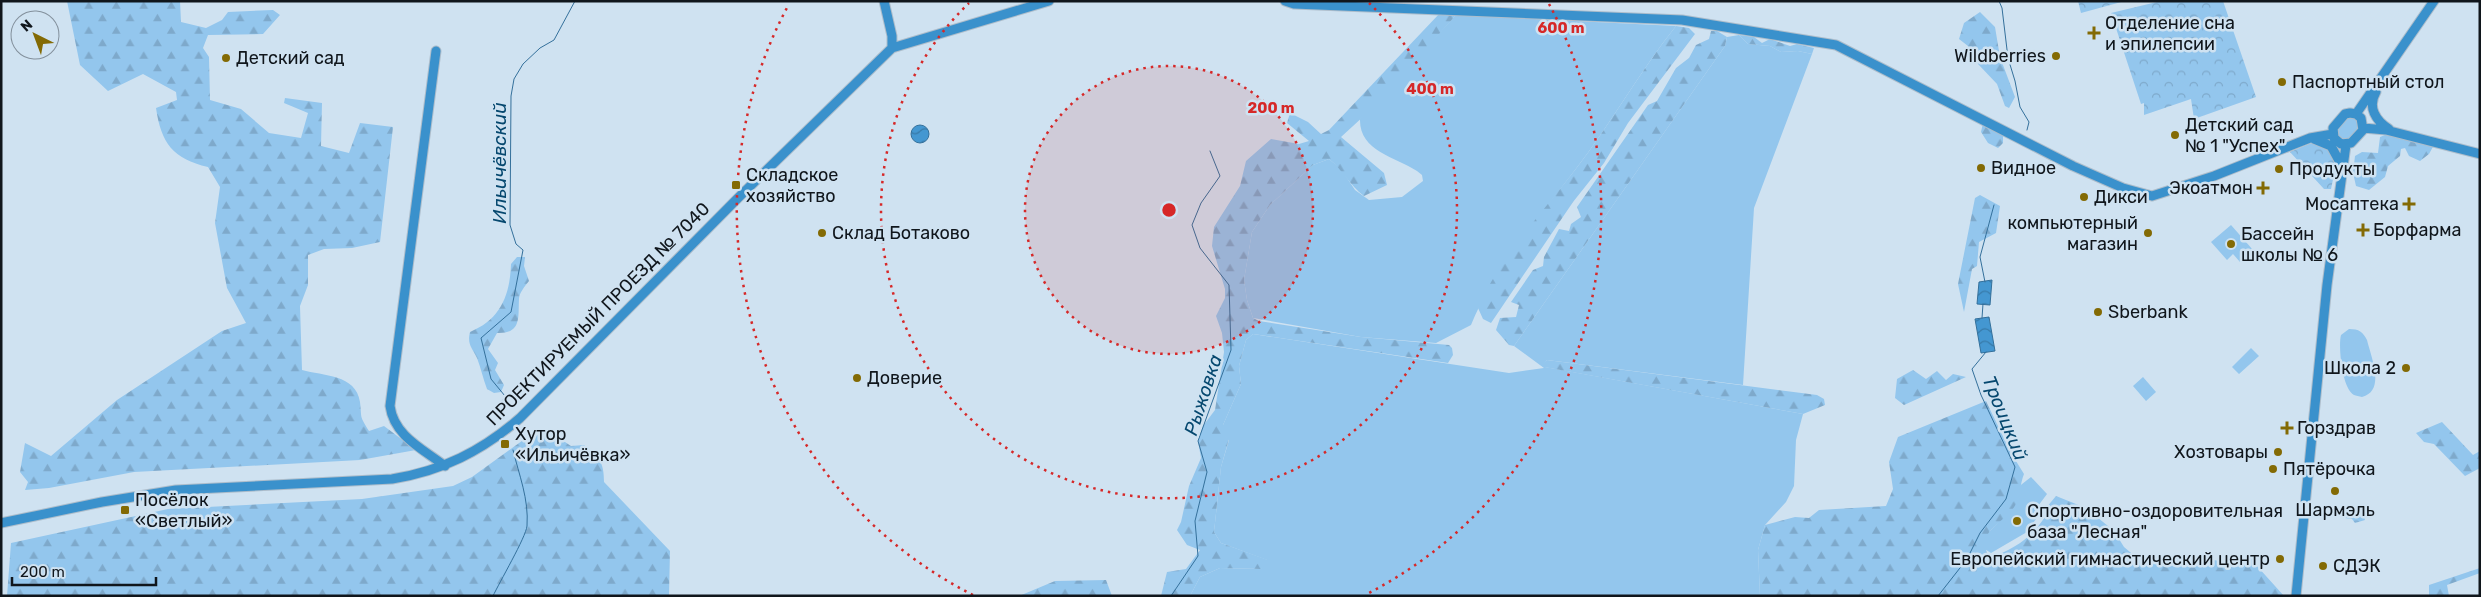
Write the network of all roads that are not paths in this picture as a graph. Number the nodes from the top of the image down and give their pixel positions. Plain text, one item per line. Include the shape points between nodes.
1 (884, 1) edge
2 (1049, 1) edge
3 (1285, 1) edge
4 (2434, 1) edge
5 (892, 48) junction
6 (436, 51) dead end
7 (2383, 74) junction
8 (2356, 114) junction
9 (2363, 128) junction
10 (2393, 132) junction
11 (2333, 134) junction
12 (2310, 138) junction
13 (2346, 144) junction
14 (2480, 154) edge
15 (2342, 166) junction
16 (445, 466) junction
17 (1, 523) edge
18 (2296, 596) edge

1 - 5 main road
2 - 5 main road
3 - 12 main road via 1294,4 1682,20 1836,45 2068,164 2123,188 2152,196 2214,176
4 - 7 main road
5 - 16 main road, ПРОЕКТИРУЕМЫЙ ПРОЕЗД № 7040 via 520,418 486,445
6 - 16 main road via 390,406 392,418 400,431
7 - 8 main road
7 - 10 main road via 2383,81 2373,97 2372,109 2378,121
8 - 9 main road via 2362,118
8 - 11 main road via 2345,114 2334,125
9 - 10 main road
9 - 13 main road via 2354,142
10 - 14 main road
11 - 12 main road
11 - 13 main road via 2339,143
12 - 15 main road via 2331,146
13 - 15 main road
15 - 18 main road via 2325,301
16 - 17 main road, ПРОЕКТИРУЕМЫЙ ПРОЕЗД № 7040 via 392,479 168,492

